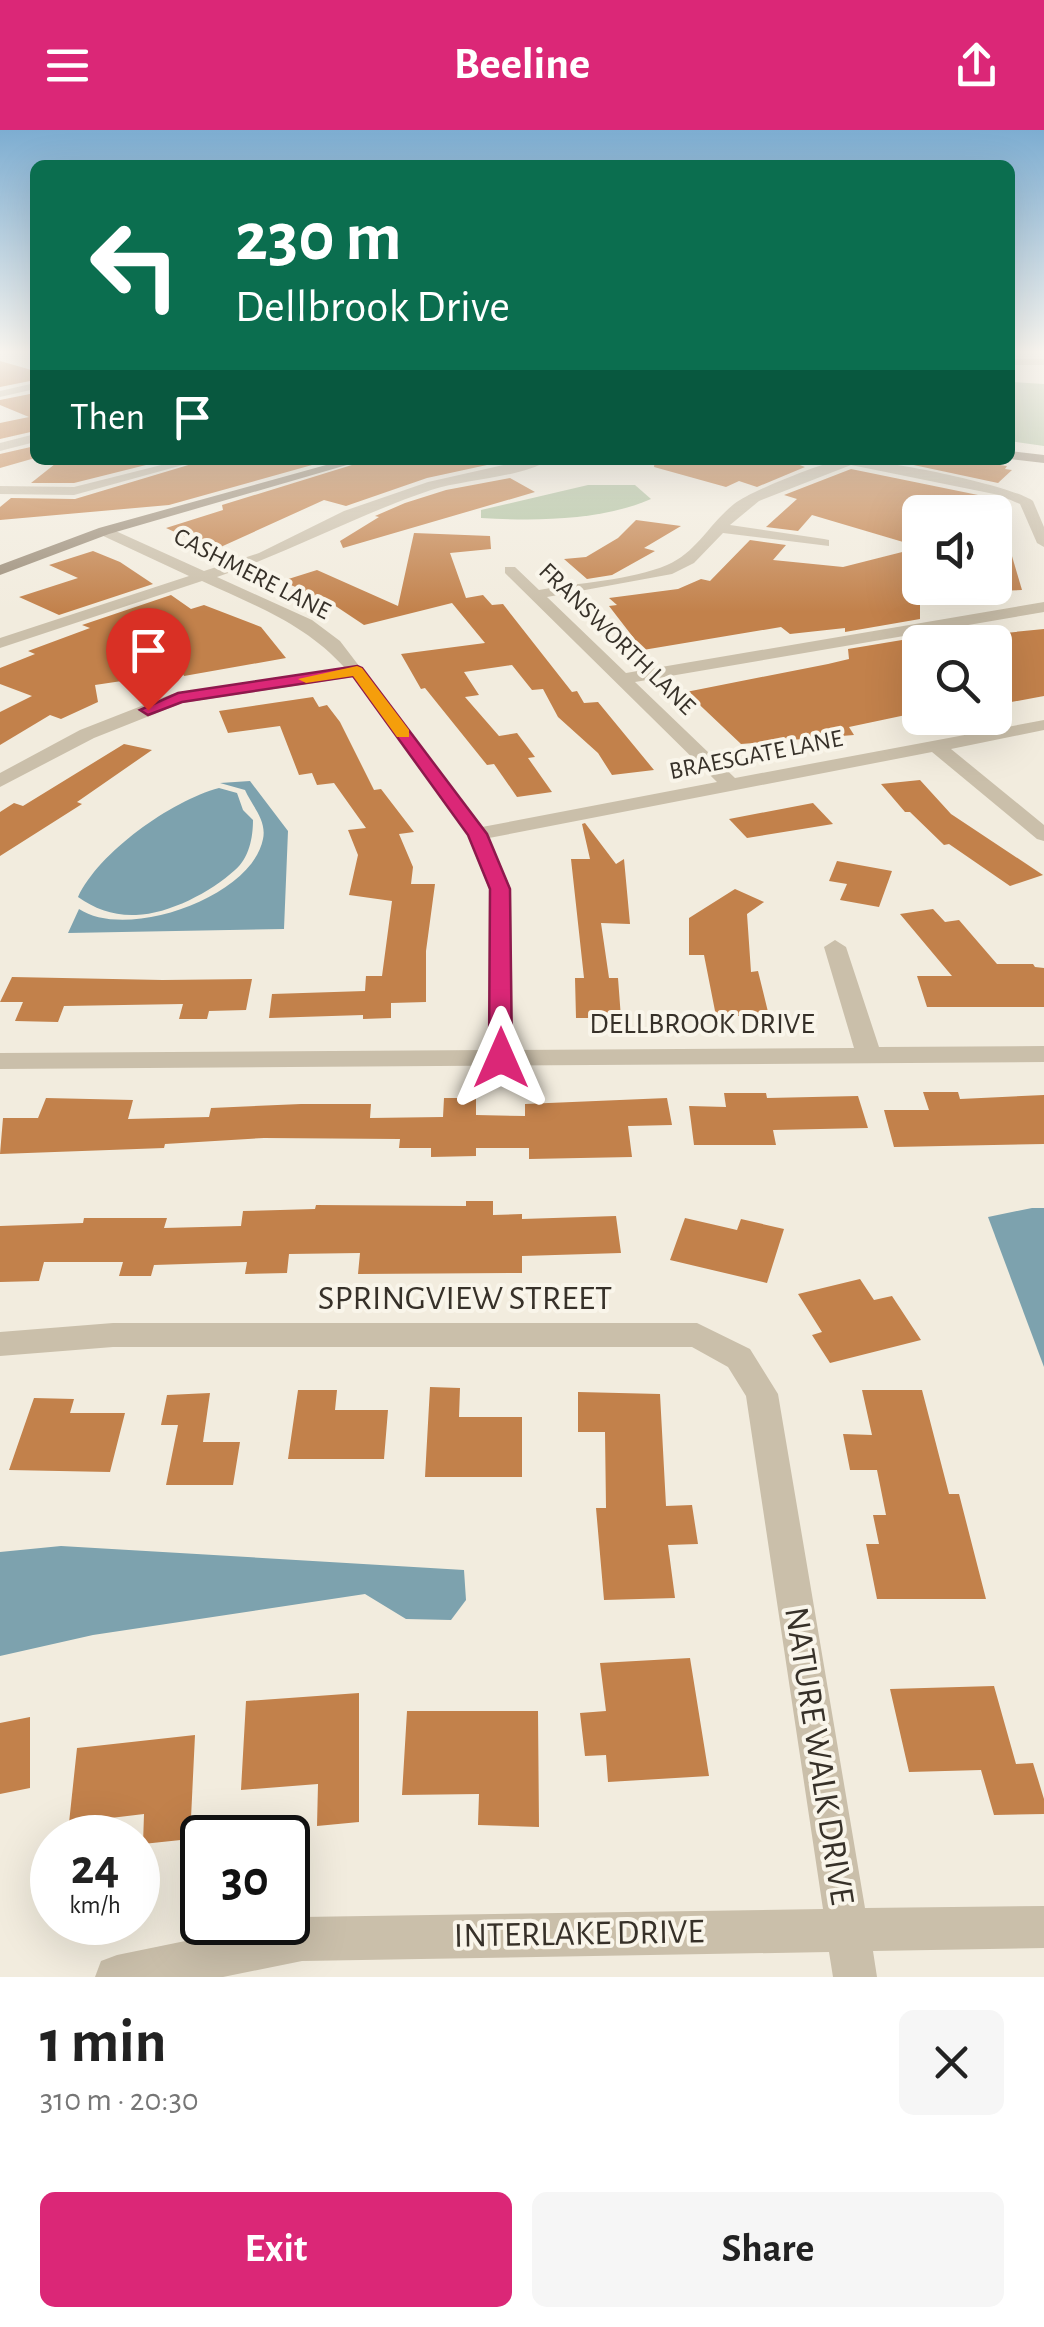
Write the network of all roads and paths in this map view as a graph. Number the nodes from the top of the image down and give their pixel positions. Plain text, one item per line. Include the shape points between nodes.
1 (30, 439) edge
2 (0, 446) edge
3 (1015, 453) edge
4 (1044, 457) edge
5 (176, 465) edge
6 (340, 465) edge
7 (521, 465) edge
8 (836, 465) edge
9 (872, 465) edge
10 (0, 490) edge
11 (720, 528) junction
12 (104, 531) junction
13 (824, 542) dead end
14 (1044, 543) edge
15 (0, 570) edge
16 (510, 570) dead end
17 (204, 575) junction
18 (536, 594) junction
19 (1044, 607) edge
20 (0, 642) edge
21 (357, 671) junction
22 (622, 679) junction
23 (1044, 726) edge
24 (936, 746) junction
25 (0, 781) edge
26 (732, 786) junction
27 (477, 834) junction
28 (1044, 835) edge
29 (836, 946) dead end
30 (1044, 1054) edge
31 (868, 1056) junction
32 (501, 1058) junction
33 (0, 1061) edge
34 (0, 1344) edge
35 (784, 1536) joint
36 (1044, 1927) edge
37 (846, 1929) junction
38 (118, 1977) edge
39 (854, 1977) edge

1 - 2 street
3 - 4 street
5 - 10 street via 68,494
6 - 12 street
7 - 17 street via 349,514 264,556
8 - 11 street via 754,498
9 - 14 street via 1026,502
11 - 13 street
11 - 18 street via 667,572
12 - 15 street
12 - 17 street, CASHMERE LANE
16 - 18 street, FRANSWORTH LANE
17 - 20 street
17 - 21 street, CASHMERE LANE via 306,623
18 - 22 street, FRANSWORTH LANE
19 - 22 street
21 - 25 street via 178,698 87,734
21 - 27 street, CASHMERE LANE
22 - 26 street, FRANSWORTH LANE
23 - 24 street, BRAESGATE LANE
24 - 26 street, BRAESGATE LANE
24 - 28 street
26 - 27 street, BRAESGATE LANE
27 - 32 street, CASHMERE LANE via 500,889
29 - 31 street
30 - 31 street, DELLBROOK DRIVE
31 - 32 street, DELLBROOK DRIVE
32 - 33 street, DELLBROOK DRIVE
34 - 35 street, SPRINGVIEW STREET via 113,1335 696,1335 739,1358 762,1394
35 - 37 street, NATURE WALK DRIVE
36 - 37 street, INTERLAKE DRIVE
37 - 38 street, INTERLAKE DRIVE via 302,1939
37 - 39 street, NATURE WALK DRIVE

